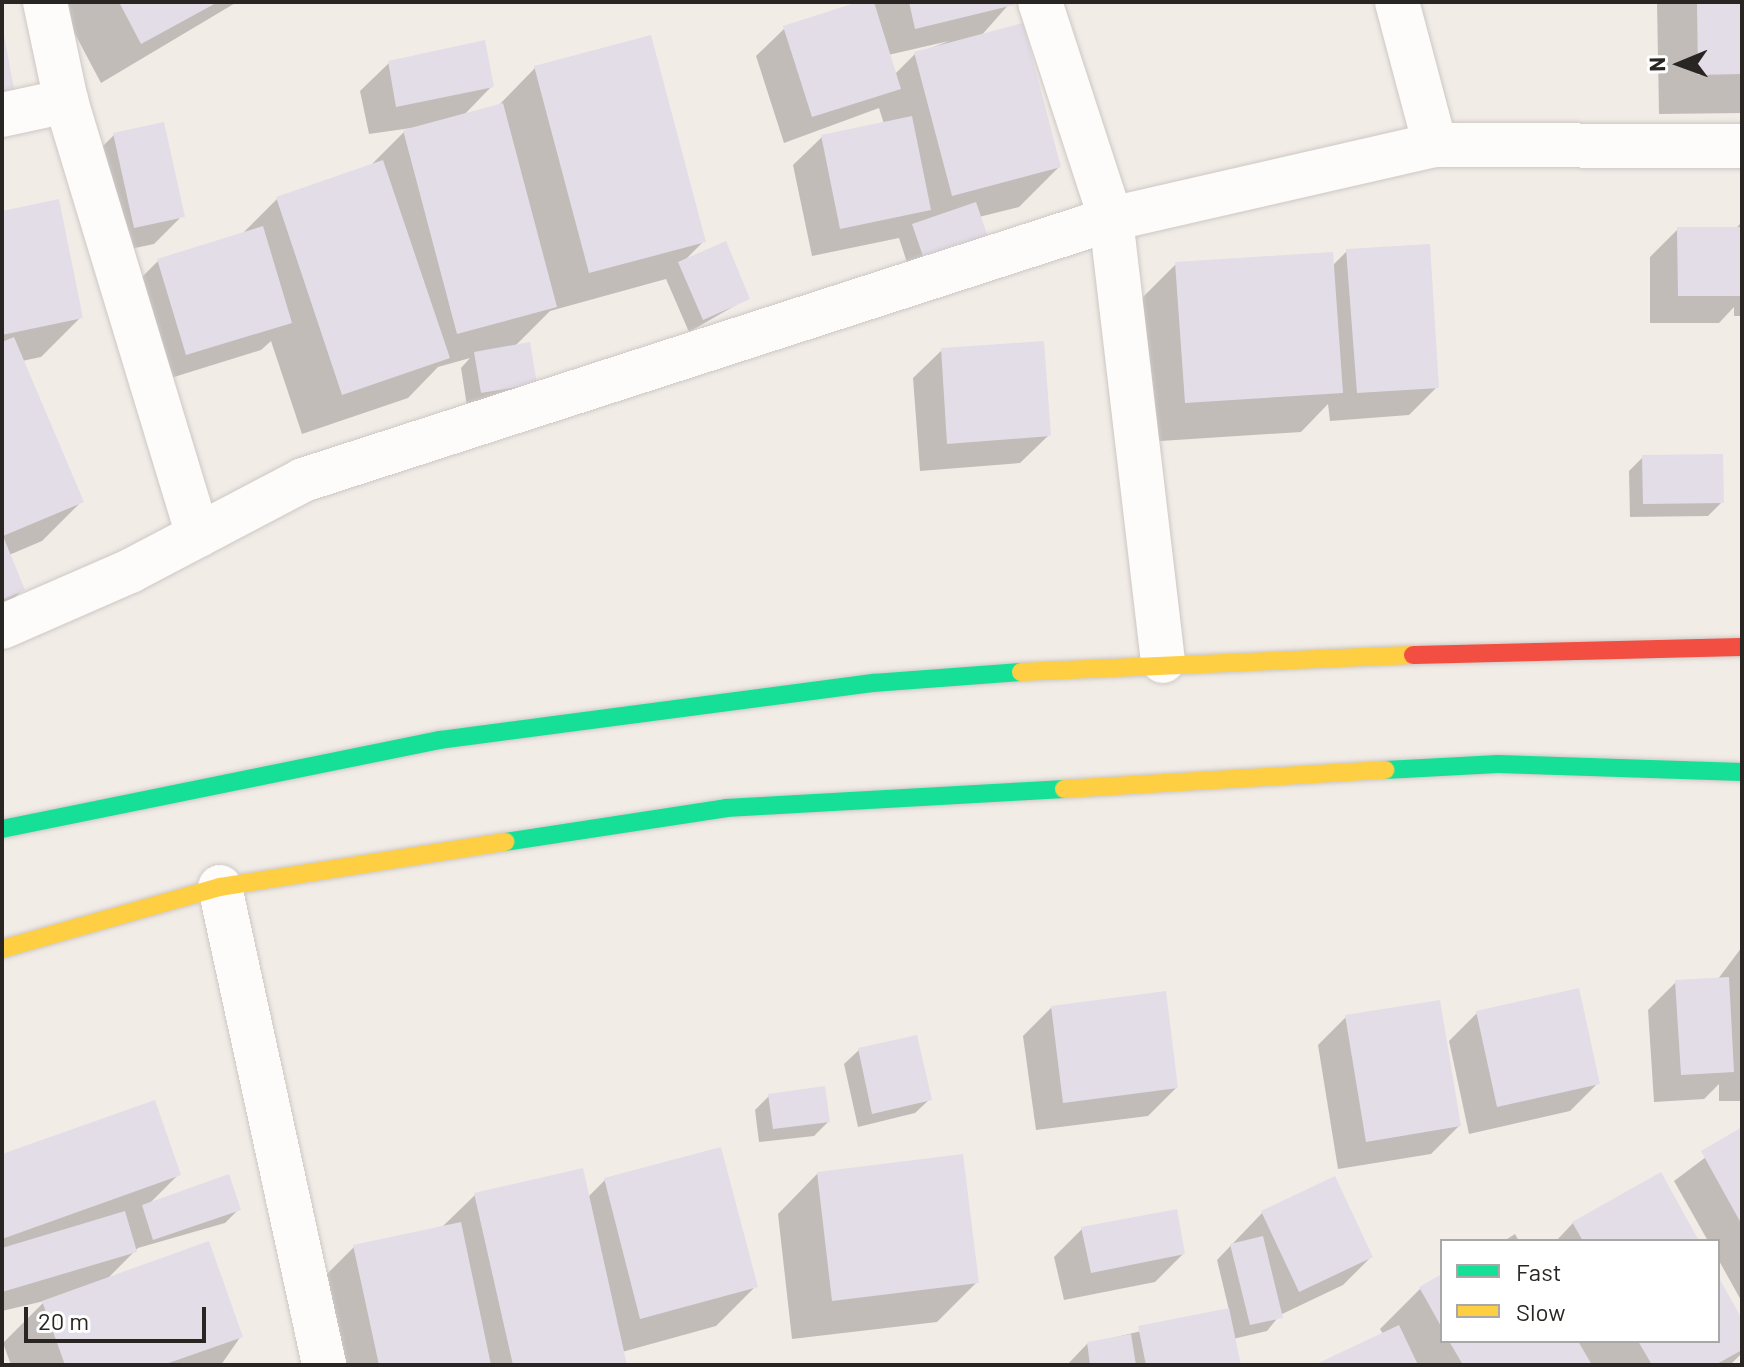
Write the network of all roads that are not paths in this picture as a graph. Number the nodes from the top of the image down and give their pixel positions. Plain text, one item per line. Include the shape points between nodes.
1 (45, 2) edge
2 (1040, 2) edge
3 (1397, 2) edge
4 (66, 101) junction
5 (2, 115) edge
6 (1435, 145) junction
7 (1742, 146) edge
8 (1111, 219) junction
9 (198, 535) junction
10 (2, 627) edge
11 (1742, 647) edge
12 (1163, 661) junction
13 (1742, 772) edge
14 (2, 829) edge
15 (220, 887) junction
16 (2, 949) edge
17 (324, 1365) edge

1 - 4 street
2 - 8 street
3 - 6 street
4 - 5 street
4 - 9 street
6 - 7 street
6 - 8 street
8 - 9 street via 395,448 303,480
8 - 12 street
9 - 10 street
11 - 12 main road
12 - 14 main road via 873,683 440,740 68,809
13 - 15 main road via 1498,764 726,808
15 - 16 main road
15 - 17 street

